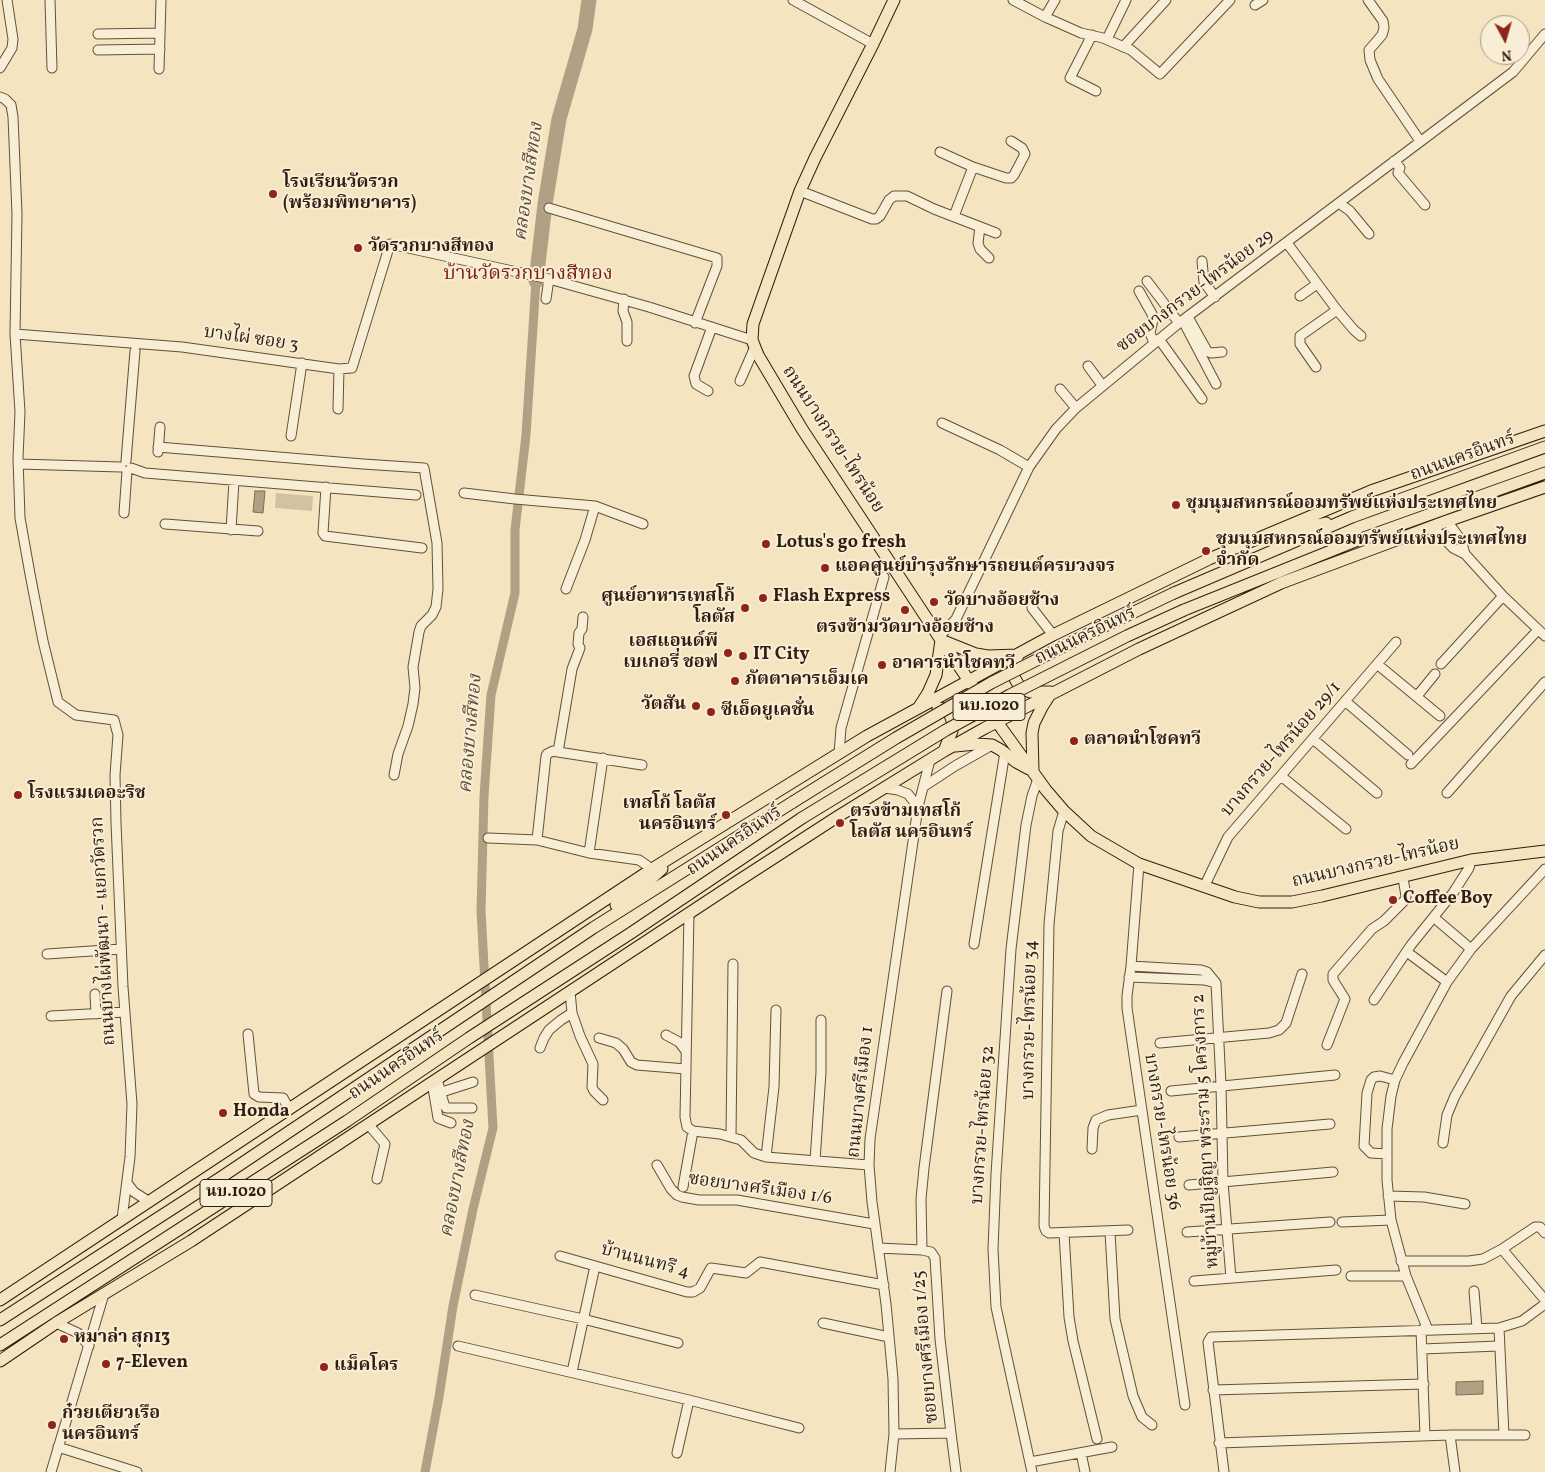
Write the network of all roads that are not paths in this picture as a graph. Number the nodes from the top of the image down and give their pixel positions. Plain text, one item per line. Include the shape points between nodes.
1 (7, 0) edge
2 (50, 0) edge
3 (161, 0) edge
4 (793, 0) edge
5 (894, 0) edge
6 (1013, 0) edge
7 (1055, 0) edge
8 (1126, 0) edge
9 (1166, 0) edge
10 (1230, 0) edge
11 (1371, 1) edge
12 (1045, 17) junction
13 (160, 33) junction
14 (98, 34) dead end
15 (1545, 34) edge
16 (1092, 35) junction
17 (1107, 40) junction
18 (873, 44) junction
19 (1123, 46) junction
20 (160, 49) junction
21 (98, 50) dead end
22 (0, 68) edge
23 (52, 68) dead end
24 (159, 68) dead end
25 (1096, 91) dead end
26 (0, 97) edge
27 (1011, 141) dead end
28 (1420, 141) junction
29 (940, 152) dead end
30 (1394, 161) junction
31 (973, 167) junction
32 (800, 190) junction
33 (1339, 203) junction
34 (1425, 205) dead end
35 (549, 208) dead end
36 (954, 216) junction
37 (980, 227) junction
38 (996, 233) dead end
39 (1369, 234) dead end
40 (1287, 243) junction
41 (989, 258) dead end
42 (1202, 261) dead end
43 (547, 278) junction
44 (1147, 281) dead end
45 (1317, 284) junction
46 (1139, 291) dead end
47 (1300, 296) dead end
48 (1215, 297) junction
49 (546, 299) dead end
50 (624, 299) junction
51 (1337, 310) junction
52 (1183, 321) junction
53 (695, 323) junction
54 (712, 327) junction
55 (15, 334) junction
56 (1361, 336) dead end
57 (627, 341) dead end
58 (1157, 341) junction
59 (753, 345) junction
60 (135, 350) dead end
61 (1222, 352) dead end
62 (302, 364) junction
63 (1088, 366) dead end
64 (1316, 367) dead end
65 (340, 369) junction
66 (740, 381) dead end
67 (1216, 384) dead end
68 (1102, 385) junction
69 (1060, 389) dead end
70 (708, 391) dead end
71 (1202, 399) dead end
72 (1076, 408) junction
73 (338, 409) dead end
74 (942, 422) dead end
75 (160, 427) dead end
76 (1545, 430) edge
77 (291, 436) dead end
78 (1545, 447) edge
79 (18, 464) junction
80 (126, 467) junction
81 (1029, 467) junction
82 (1545, 473) edge
83 (234, 481) junction
84 (1545, 487) edge
85 (326, 488) junction
86 (464, 493) dead end
87 (416, 495) dead end
88 (595, 506) junction
89 (124, 513) dead end
90 (1352, 518) junction
91 (1447, 521) junction
92 (165, 524) dead end
93 (643, 524) dead end
94 (1432, 526) junction
95 (231, 530) junction
96 (258, 531) dead end
97 (1358, 540) junction
98 (1250, 541) junction
99 (422, 548) dead end
100 (1464, 554) junction
101 (884, 578) dead end
102 (1281, 583) junction
103 (566, 589) dead end
104 (1503, 596) junction
105 (1032, 608) dead end
106 (583, 617) dead end
107 (1541, 633) edge
108 (1053, 635) junction
109 (940, 638) junction
110 (1396, 642) dead end
111 (1018, 654) junction
112 (1377, 664) junction
113 (1440, 664) dead end
114 (1435, 674) dead end
115 (969, 681) junction
116 (1545, 682) edge
117 (1052, 692) junction
118 (1417, 696) junction
119 (1345, 701) junction
120 (916, 710) junction
121 (1440, 716) dead end
122 (997, 722) junction
123 (1313, 738) junction
124 (992, 745) junction
125 (947, 749) junction
126 (558, 752) junction
127 (1005, 752) junction
128 (839, 754) junction
129 (603, 758) junction
130 (930, 760) junction
131 (642, 764) dead end
132 (394, 775) dead end
133 (1036, 775) junction
134 (1281, 776) junction
135 (923, 787) junction
136 (885, 788) junction
137 (1377, 793) dead end
138 (1447, 793) dead end
139 (918, 807) junction
140 (1064, 811) junction
141 (1346, 829) dead end
142 (488, 838) dead end
143 (537, 840) junction
144 (684, 849) junction
145 (1545, 851) edge
146 (589, 853) junction
147 (1471, 860) junction
148 (1139, 864) junction
149 (652, 869) junction
150 (1545, 869) edge
151 (1403, 878) junction
152 (1204, 887) junction
153 (689, 913) junction
154 (1438, 921) dead end
155 (593, 928) junction
156 (974, 944) dead end
157 (121, 949) junction
158 (1471, 949) junction
159 (47, 954) dead end
160 (1411, 955) dead end
161 (1545, 955) edge
162 (733, 964) dead end
163 (1131, 966) junction
164 (1302, 974) dead end
165 (1129, 977) junction
166 (1447, 982) junction
167 (1216, 983) junction
168 (570, 991) junction
169 (947, 991) dead end
170 (95, 994) dead end
171 (1374, 1000) dead end
172 (776, 1010) dead end
173 (125, 1012) junction
174 (572, 1012) junction
175 (96, 1014) junction
176 (51, 1016) dead end
177 (821, 1020) dead end
178 (248, 1034) dead end
179 (666, 1035) dead end
180 (1218, 1037) junction
181 (600, 1038) dead end
182 (1160, 1043) dead end
183 (1327, 1045) dead end
184 (540, 1048) dead end
185 (686, 1051) junction
186 (686, 1069) junction
187 (1335, 1075) dead end
188 (434, 1080) junction
189 (1396, 1080) junction
190 (473, 1082) dead end
191 (1221, 1085) junction
192 (1171, 1091) dead end
193 (442, 1092) junction
194 (603, 1100) dead end
195 (472, 1108) dead end
196 (289, 1109) junction
197 (1142, 1110) junction
198 (347, 1121) junction
199 (451, 1123) dead end
200 (368, 1124) junction
201 (1330, 1124) dead end
202 (691, 1130) junction
203 (1221, 1133) junction
204 (731, 1137) junction
205 (1179, 1137) dead end
206 (1443, 1143) dead end
207 (1092, 1150) dead end
208 (1388, 1154) junction
209 (766, 1157) junction
210 (815, 1161) junction
211 (870, 1164) junction
212 (657, 1165) dead end
213 (1333, 1172) dead end
214 (290, 1176) junction
215 (377, 1179) dead end
216 (1223, 1182) junction
217 (127, 1183) junction
218 (1189, 1185) dead end
219 (683, 1187) dead end
220 (1388, 1196) junction
221 (148, 1201) junction
222 (1465, 1204) dead end
223 (122, 1219) junction
224 (1391, 1220) junction
225 (1330, 1222) dead end
226 (1342, 1222) dead end
227 (874, 1224) junction
228 (1227, 1229) junction
229 (1128, 1230) dead end
230 (1110, 1232) junction
231 (1187, 1232) dead end
232 (1064, 1233) junction
233 (1545, 1233) edge
234 (878, 1248) junction
235 (1502, 1249) junction
236 (922, 1250) junction
237 (560, 1256) dead end
238 (1401, 1262) junction
239 (594, 1266) junction
240 (1336, 1270) dead end
241 (1351, 1276) dead end
242 (1406, 1276) junction
243 (1231, 1278) junction
244 (1194, 1281) dead end
245 (884, 1285) junction
246 (1474, 1291) dead end
247 (104, 1294) junction
248 (475, 1295) dead end
249 (0, 1300) edge
250 (1545, 1300) edge
251 (1545, 1304) edge
252 (583, 1319) junction
253 (0, 1320) edge
254 (823, 1323) dead end
255 (56, 1324) junction
256 (1477, 1328) junction
257 (1499, 1328) junction
258 (1424, 1330) junction
259 (889, 1337) junction
260 (678, 1343) dead end
261 (0, 1346) edge
262 (89, 1346) junction
263 (458, 1346) dead end
264 (1500, 1346) junction
265 (1422, 1349) junction
266 (0, 1361) edge
267 (572, 1372) junction
268 (1424, 1384) junction
269 (1213, 1390) junction
270 (689, 1400) junction
271 (1185, 1405) dead end
272 (1152, 1425) dead end
273 (799, 1428) dead end
274 (951, 1433) junction
275 (894, 1434) junction
276 (1450, 1434) junction
277 (1504, 1435) junction
278 (1525, 1435) dead end
279 (1425, 1436) junction
280 (1097, 1439) dead end
281 (1219, 1443) junction
282 (58, 1447) junction
283 (1112, 1447) dead end
284 (677, 1453) dead end
285 (1081, 1453) junction
286 (1030, 1462) junction
287 (51, 1472) edge
288 (137, 1472) edge
289 (890, 1472) edge
290 (956, 1472) edge
291 (1032, 1472) edge
292 (1085, 1472) edge
293 (1224, 1472) edge
294 (1455, 1472) edge

1 - 22 street via 13,39 12,48
2 - 23 street
3 - 13 street
4 - 18 street
5 - 18 main road
6 - 12 street
7 - 12 street
8 - 17 street
9 - 19 street
10 - 19 street via 1160,74
11 - 28 street via 1384,28 1369,50 1370,60 1378,79
12 - 16 street
13 - 14 street
13 - 20 street
15 - 28 street, ซอยบางกรวย-ไทรน้อย 29 via 1513,72
16 - 17 street
16 - 25 street via 1070,78
17 - 19 street
18 - 32 main road
20 - 21 street
20 - 24 street
26 - 55 street, ถนนบางไผ่พัฒนา - แยกวัดรวก via 11,105 13,117 17,214
27 - 31 street via 1022,148 1024,154 1011,178
28 - 30 street, ซอยบางกรวย-ไทรน้อย 29
29 - 31 street
30 - 33 street, ซอยบางกรวย-ไทรน้อย 29
30 - 34 street via 1400,168 1398,173
31 - 36 street
32 - 36 street via 872,219 880,216 889,200 900,195
32 - 59 main road via 753,324
33 - 39 street
33 - 40 street, ซอยบางกรวย-ไทรน้อย 29
35 - 53 street via 717,258 717,266
36 - 37 street
37 - 38 street
37 - 41 street via 978,243
40 - 45 street
40 - 48 street, ซอยบางกรวย-ไทรน้อย 29
42 - 48 street via 1204,282
43 - 49 street
43 - 50 street
43 - 65 street via 390,244 352,368
44 - 52 street
45 - 47 street
45 - 51 street
46 - 58 street via 1152,314 1150,332
48 - 52 street, ซอยบางกรวย-ไทรน้อย 29
50 - 53 street
50 - 57 street
51 - 56 street
51 - 64 street via 1300,336 1300,344
52 - 58 street, ซอยบางกรวย-ไทรน้อย 29
52 - 61 street via 1207,350
52 - 67 street
53 - 54 street
54 - 59 street
54 - 70 street via 694,376 696,384
55 - 62 street, บางไผ่ ซอย 3 via 182,347
55 - 79 street, ถนนบางไผ่พัฒนา - แยกวัดรวก via 20,412
58 - 68 street, ซอยบางกรวย-ไทรน้อย 29
58 - 71 street
59 - 66 street
59 - 109 main road, ถนนบางกรวย-ไทรน้อย via 802,428
60 - 80 street
62 - 65 street, บางไผ่ ซอย 3
62 - 77 street
63 - 68 street
65 - 73 street
68 - 72 street, ซอยบางกรวย-ไทรน้อย 29
69 - 72 street
72 - 81 street, ซอยบางกรวย-ไทรน้อย 29
74 - 81 street
75 - 132 street via 158,450 424,468 436,543 438,588 436,607 419,632 413,667 413,704
76 - 98 main road, ถนนนครอินทร์ / นบ.1020 via 1371,491
78 - 90 main road, ถนนนครอินทร์ / นบ.1020
79 - 80 street
79 - 157 street, ถนนบางไผ่พัฒนา - แยกวัดรวก via 20,518 58,702 76,715 114,720 118,735 115,785
80 - 83 street via 145,473
80 - 89 street
81 - 109 street, ซอยบางกรวย-ไทรน้อย 29 via 956,619
82 - 97 main road, ถนนนครอินทร์ / นบ.1020
83 - 85 street
83 - 95 street
84 - 91 main road, ถนนนครอินทร์ / นบ.1020
85 - 87 street
85 - 99 street via 325,536
86 - 88 street
88 - 93 street
88 - 103 street
90 - 98 main road
90 - 155 main road, ถนนนครอินทร์ / นบ.1020, bridge via 1174,593 991,684 896,738
91 - 94 main road, ถนนนครอินทร์ / นบ.1020
91 - 100 street via 1461,540
92 - 95 street
94 - 100 street via 1453,548
94 - 102 main road, ถนนนครอินทร์ / นบ.1020
95 - 96 street
97 - 102 main road
97 - 198 main road, ถนนนครอินทร์ / นบ.1020, bridge via 1184,610 1002,699 802,818
98 - 108 main road, ถนนนครอินทร์ / นบ.1020
100 - 104 street
101 - 128 street via 841,728
102 - 117 main road, ถนนนครอินทร์ / นบ.1020
104 - 107 street
104 - 113 street
105 - 108 street
106 - 126 street via 580,648 572,669
107 - 119 street via 1410,760
108 - 111 main road, ถนนนครอินทร์ / นบ.1020
109 - 111 main road via 976,654
109 - 115 main road, ถนนบางกรวย-ไทรน้อย
109 - 120 main road via 936,675
110 - 112 street, บางกรวย-ไทรน้อย 29/1
111 - 115 main road, ถนนนครอินทร์ / นบ.1020
111 - 117 main road via 1013,670 1022,689
112 - 118 street
112 - 119 street, บางกรวย-ไทรน้อย 29/1
114 - 118 street
115 - 120 main road, ถนนนครอินทร์ / นบ.1020
115 - 122 main road, ถนนบางกรวย-ไทรน้อย
116 - 138 street
117 - 122 main road, ถนนนครอินทร์ / นบ.1020
117 - 133 main road via 1034,723 1032,733
118 - 121 street
119 - 123 street, บางกรวย-ไทรน้อย 29/1
120 - 125 main road via 936,707 945,709 950,715 953,723
120 - 128 main road, ถนนนครอินทร์ / นบ.1020
122 - 125 main road, ถนนนครอินทร์ / นบ.1020
122 - 133 main road, ถนนบางกรวย-ไทรน้อย
123 - 134 street, บางกรวย-ไทรน้อย 29/1
123 - 137 street
124 - 125 main road
124 - 127 main road
124 - 135 street
125 - 130 main road, ถนนนครอินทร์ / นบ.1020
126 - 129 street
126 - 143 street via 549,752 546,756
127 - 133 main road
127 - 156 street
128 - 144 main road, ถนนนครอินทร์ / นบ.1020
129 - 131 street
129 - 146 street
130 - 135 street, ถนนบางศรีเมือง 1
130 - 136 main road, ถนนนครอินทร์ / นบ.1020
133 - 140 main road, ถนนบางกรวย-ไทรน้อย
133 - 286 street, บางกรวย-ไทรน้อย 32 via 1026,824 1011,949 993,1250 996,1306
134 - 141 street
134 - 152 street, บางกรวย-ไทรน้อย 29/1 via 1228,837
135 - 139 street, ถนนบางศรีเมือง 1
136 - 139 street via 908,794
136 - 153 main road, ถนนนครอินทร์ / นบ.1020
139 - 211 street, ถนนบางศรีเมือง 1 via 872,1120
140 - 148 main road, ถนนบางกรวย-ไทรน้อย via 1091,836
140 - 232 street, บางกรวย-ไทรน้อย 34 via 1058,831 1049,924 1044,1226 1046,1231
142 - 143 street
143 - 146 street
144 - 149 main road, ถนนนครอินทร์ / นบ.1020
144 - 155 main road via 644,885 604,914
145 - 147 main road, ถนนบางกรวย-ไทรน้อย
146 - 149 street via 639,860
147 - 151 main road, ถนนบางกรวย-ไทรน้อย
147 - 171 street via 1454,893 1411,945
148 - 152 main road, ถนนบางกรวย-ไทรน้อย
148 - 163 street, บางกรวย-ไทรน้อย 36
149 - 196 main road, ถนนนครอินทร์ / นบ.1020
150 - 158 street
151 - 152 main road, ถนนบางกรวย-ไทรน้อย via 1274,903 1248,901
151 - 183 street via 1405,900 1372,929 1333,974 1344,999
153 - 168 main road, ถนนนครอินทร์ / นบ.1020
153 - 185 street
154 - 158 street
155 - 253 main road, ถนนนครอินทร์ / นบ.1020
157 - 159 street
157 - 173 street, ถนนบางไผ่พัฒนา - แยกวัดรวก
158 - 166 street
160 - 166 street
161 - 206 street via 1512,996 1454,1096
162 - 204 street
163 - 165 street, บางกรวย-ไทรน้อย 36
163 - 167 street via 1201,970
164 - 180 street via 1283,1028 1275,1032
165 - 167 street
165 - 197 street, บางกรวย-ไทรน้อย 36 via 1128,1016
166 - 189 street
167 - 180 street, หมู่บ้านปัญฐิญา พระราม 5 โครงการ 2
168 - 174 street
168 - 188 main road, ถนนนครอินทร์ / นบ.1020
169 - 236 street via 921,1199
170 - 175 street
172 - 209 street via 774,1087
173 - 175 street
173 - 217 street, ถนนบางไผ่พัฒนา - แยกวัดรวก via 132,1104
174 - 184 street via 549,1030
174 - 194 street via 594,1064 592,1087
175 - 176 street
177 - 210 street
178 - 196 street via 254,1094 283,1098
179 - 185 street via 679,1042
180 - 182 street
180 - 191 street, หมู่บ้านปัญฐิญา พระราม 5 โครงการ 2
181 - 186 street via 616,1043 637,1065
185 - 186 street
186 - 202 street via 685,1117
187 - 191 street
188 - 193 street
188 - 199 street via 438,1118
188 - 200 main road, ถนนนครอินทร์ / นบ.1020
189 - 208 street via 1388,1112
189 - 208 street via 1374,1077 1367,1093 1364,1146 1371,1153
190 - 193 street
191 - 192 street
191 - 203 street, หมู่บ้านปัญฐิญา พระราม 5 โครงการ 2
193 - 195 street via 446,1108
196 - 221 main road, ถนนนครอินทร์ / นบ.1020
197 - 207 street via 1096,1120
197 - 271 street, บางกรวย-ไทรน้อย 36
198 - 214 main road
198 - 261 main road, ถนนนครอินทร์ / นบ.1020
200 - 214 main road, ถนนนครอินทร์ / นบ.1020
200 - 215 street via 385,1144
201 - 203 street
202 - 204 street
202 - 219 street
203 - 205 street
203 - 216 street, หมู่บ้านปัญฐิญา พระราม 5 โครงการ 2
204 - 209 street
208 - 220 street
209 - 210 street
210 - 211 street
211 - 227 street, ถนนบางศรีเมือง 1
212 - 227 street, ซอยบางศรีเมือง 1/6 via 671,1189 682,1197 737,1200
213 - 216 street
214 - 247 main road, ถนนนครอินทร์ / นบ.1020
216 - 218 street
216 - 228 street, หมู่บ้านปัญฐิญา พระราม 5 โครงการ 2
217 - 221 street
217 - 223 street, ถนนบางไผ่พัฒนา - แยกวัดรวก
220 - 222 street via 1424,1196
220 - 224 street
221 - 223 main road, ถนนนครอินทร์ / นบ.1020
223 - 249 main road, ถนนนครอินทร์ / นบ.1020
224 - 226 street
224 - 238 street
225 - 228 street
227 - 234 street, ถนนบางศรีเมือง 1
228 - 231 street
228 - 243 street, หมู่บ้านปัญฐิญา พระราม 5 โครงการ 2
229 - 230 street
230 - 232 street
230 - 272 street via 1116,1326 1132,1396 1142,1416
232 - 280 street via 1069,1317
233 - 235 street via 1535,1226
234 - 236 street, ซอยบางศรีเมือง 1/25
234 - 245 street, ถนนบางศรีเมือง 1
235 - 238 street via 1482,1259 1469,1261
235 - 250 street
236 - 274 street, ซอยบางศรีเมือง 1/25 via 933,1253 936,1262 941,1348
237 - 239 street, บ้านนนทรี 4
238 - 242 street
239 - 245 street, บ้านนนทรี 4 via 687,1292 700,1288 711,1268 746,1273 760,1262
239 - 252 street
240 - 243 street
241 - 242 street
242 - 258 street
243 - 244 street
245 - 259 street, ถนนบางศรีเมือง 1
246 - 256 street
247 - 255 main road, ถนนนครอินทร์ / นบ.1020
247 - 262 street
248 - 252 street
251 - 257 street via 1522,1321
252 - 260 street
252 - 267 street
254 - 259 street
255 - 262 street via 78,1333
255 - 266 main road, ถนนนครอินทร์ / นบ.1020
256 - 257 street
256 - 258 street
257 - 264 street
258 - 265 street
258 - 269 street via 1214,1336 1208,1342
259 - 275 street, ถนนบางศรีเมือง 1
262 - 282 street
263 - 267 street
264 - 265 street
264 - 277 street
265 - 268 street
267 - 270 street
268 - 269 street
268 - 279 street
269 - 281 street
270 - 273 street
270 - 284 street
274 - 275 street
274 - 290 street
275 - 289 street, ถนนบางศรีเมือง 1
276 - 277 street
276 - 279 street
276 - 294 street
277 - 278 street
279 - 281 street
281 - 293 street
282 - 287 street
282 - 288 street
283 - 285 street
285 - 286 street
285 - 292 street
286 - 291 street, บางกรวย-ไทรน้อย 32

